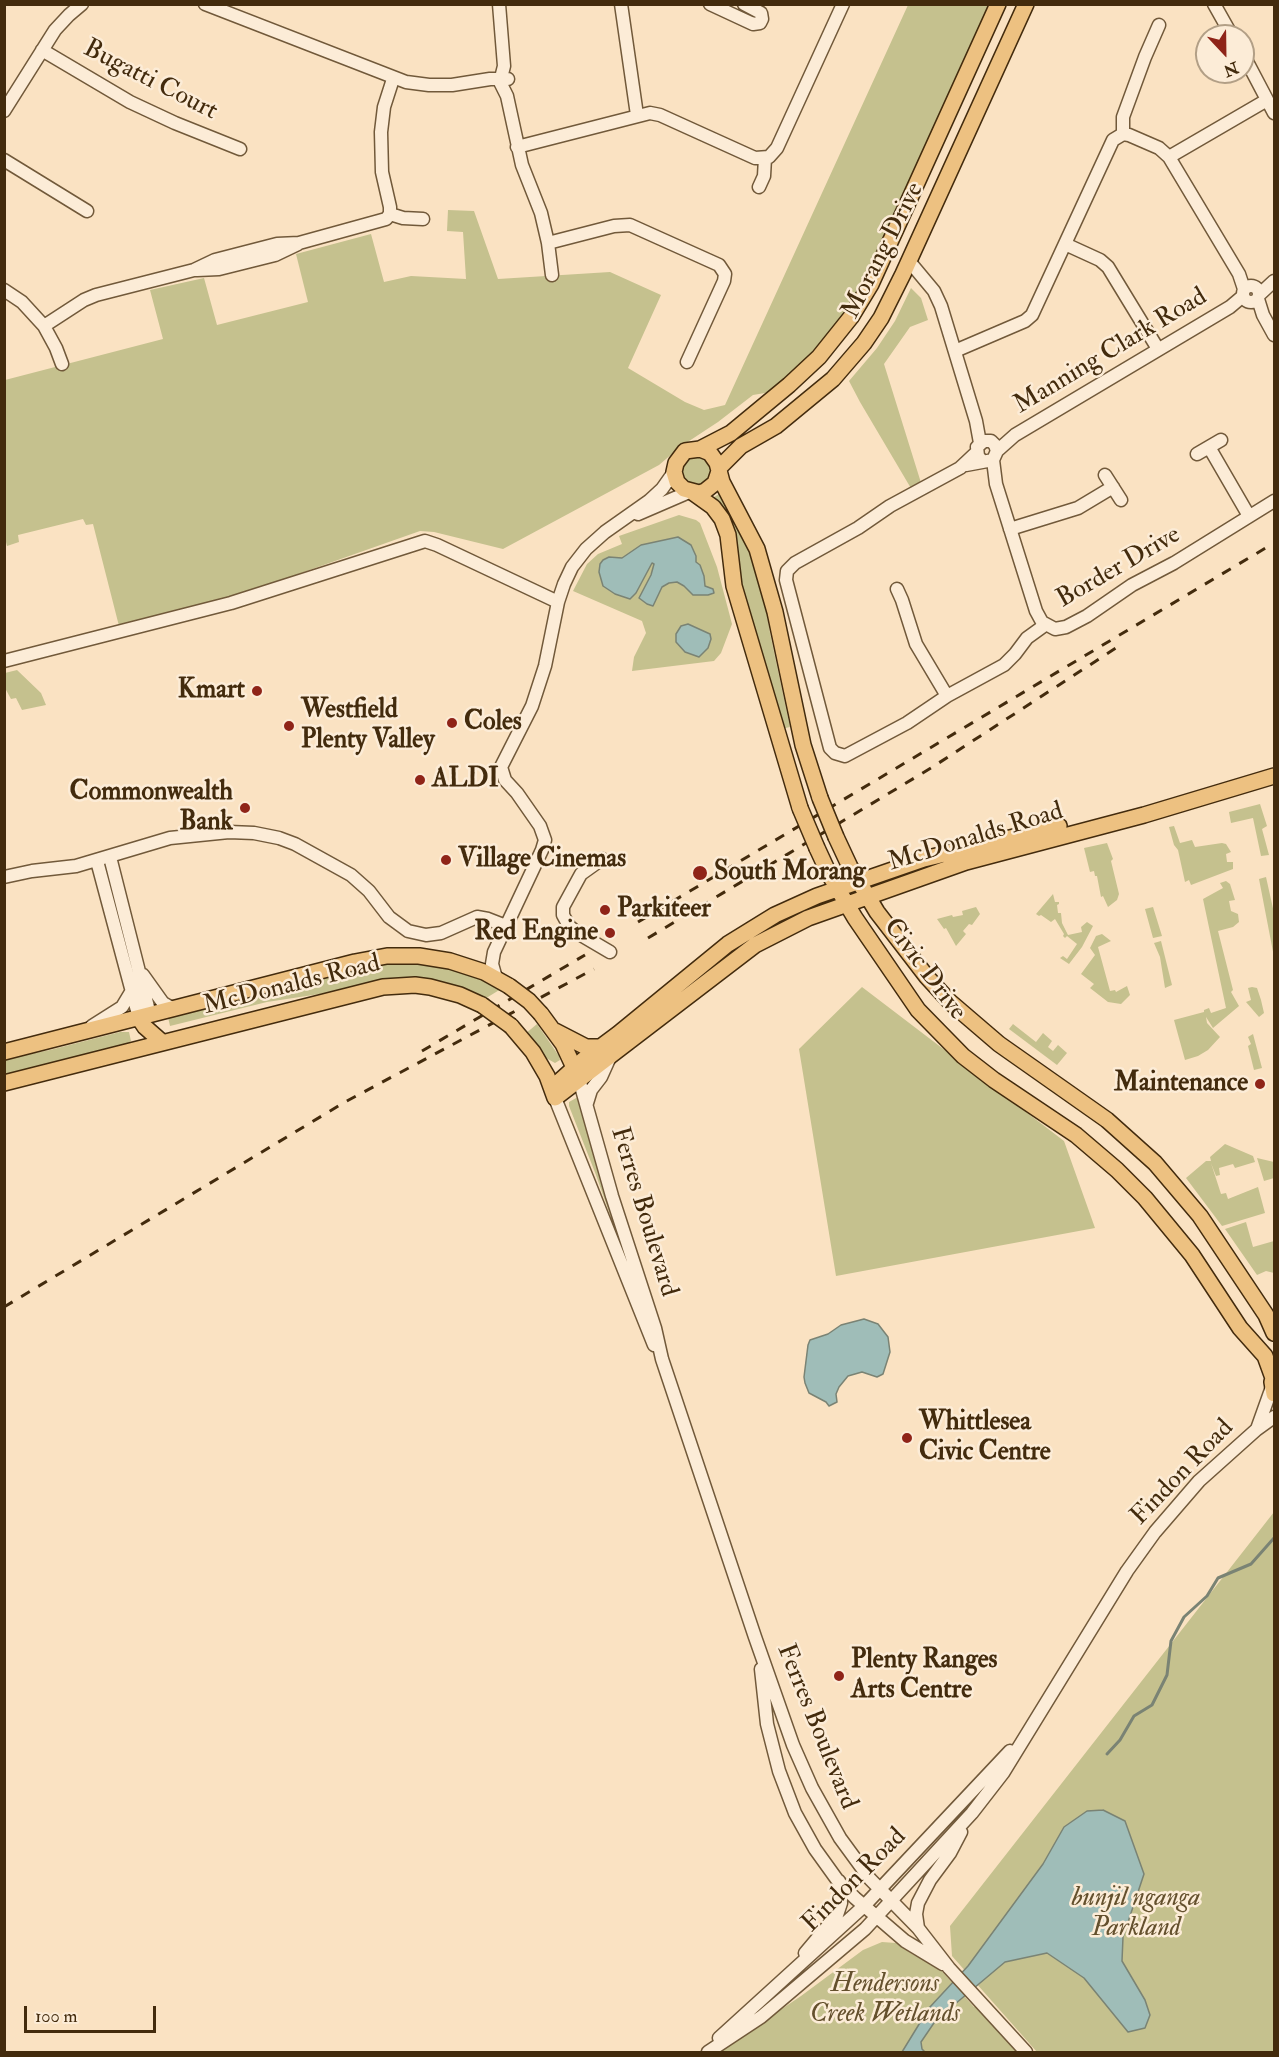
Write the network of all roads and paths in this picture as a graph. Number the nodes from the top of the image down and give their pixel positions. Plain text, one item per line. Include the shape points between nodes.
1 (82, 4) edge
2 (205, 4) edge
3 (499, 4) edge
4 (621, 4) edge
5 (710, 4) edge
6 (744, 4) edge
7 (843, 4) edge
8 (998, 4) edge
9 (1026, 4) edge
10 (1214, 4) edge
11 (1225, 24) edge
12 (1159, 25) dead end
13 (42, 50) junction
14 (1255, 77) edge
15 (393, 79) junction
16 (503, 79) junction
17 (1267, 100) junction
18 (4, 111) edge
19 (1275, 113) edge
20 (637, 115) junction
21 (1123, 134) junction
22 (517, 147) junction
23 (240, 149) dead end
24 (765, 158) junction
25 (1169, 158) junction
26 (4, 160) edge
27 (759, 187) dead end
28 (87, 211) dead end
29 (390, 214) junction
30 (423, 219) dead end
31 (548, 243) junction
32 (1065, 244) junction
33 (906, 268) junction
34 (552, 274) dead end
35 (1273, 281) edge
36 (4, 290) edge
37 (1251, 294) junction
38 (44, 326) junction
39 (1275, 335) edge
40 (1158, 349) junction
41 (955, 351) junction
42 (687, 362) dead end
43 (62, 364) dead end
44 (1221, 441) dead end
45 (1209, 447) junction
46 (700, 449) junction
47 (987, 452) junction
48 (1197, 454) dead end
49 (719, 470) junction
50 (674, 472) junction
51 (1105, 475) dead end
52 (1113, 487) junction
53 (691, 492) junction
54 (1121, 500) dead end
55 (1275, 501) edge
56 (1249, 516) junction
57 (625, 520) junction
58 (1010, 529) junction
59 (896, 589) dead end
60 (558, 602) junction
61 (1045, 625) junction
62 (4, 661) edge
63 (947, 696) junction
64 (835, 753) joint
65 (1275, 776) edge
66 (1187, 801) junction
67 (110, 857) junction
68 (602, 858) dead end
69 (97, 861) junction
70 (4, 877) edge
71 (858, 882) junction
72 (838, 889) junction
73 (867, 896) junction
74 (847, 903) junction
75 (506, 926) junction
76 (494, 951) junction
77 (610, 952) dead end
78 (468, 966) junction
79 (138, 970) junction
80 (503, 982) junction
81 (131, 992) junction
82 (178, 1008) junction
83 (145, 1016) junction
84 (553, 1030) junction
85 (77, 1034) junction
86 (162, 1042) junction
87 (4, 1052) edge
88 (605, 1052) junction
89 (577, 1073) junction
90 (4, 1083) edge
91 (554, 1093) junction
92 (587, 1104) junction
93 (1275, 1332) edge
94 (662, 1359) junction
95 (1274, 1383) edge
96 (1275, 1417) edge
97 (1256, 1430) junction
98 (755, 1637) junction
99 (1029, 1730) junction
100 (972, 1813) junction
101 (838, 1881) junction
102 (880, 1890) junction
103 (892, 1901) junction
104 (864, 1906) junction
105 (876, 1917) junction
106 (918, 1928) junction
107 (949, 1968) junction
108 (784, 1980) junction
109 (702, 2052) edge
110 (708, 2052) edge
111 (1026, 2052) edge

1 - 13 street via 62,22
2 - 15 street
3 - 16 street via 502,35 510,59
4 - 20 street
5 - 6 street via 753,24 760,23 761,13
7 - 24 street via 777,148
8 - 46 main road, Morang Drive via 875,274 851,317 819,357 789,385 731,433
9 - 33 main road, Morang Drive
10 - 11 street
12 - 21 street via 1123,117
13 - 18 street
13 - 23 street, Bugatti Court via 137,106
14 - 17 street
15 - 16 street via 429,85
15 - 29 street via 384,107 380,145
16 - 22 street via 514,93
17 - 19 street
17 - 25 street
20 - 22 street
20 - 24 street via 660,115 755,158
21 - 25 street via 1159,148
21 - 32 street via 1113,140
22 - 31 street
24 - 27 street
25 - 37 street
26 - 28 street
29 - 30 street
29 - 38 street via 375,223 299,243 275,255 219,269 194,270 96,295
31 - 34 street
31 - 42 street via 630,225 718,265 725,274 724,281
32 - 40 street via 1105,262
32 - 41 street via 1029,318
33 - 41 street via 927,283 941,306
33 - 49 main road, Morang Drive via 881,318 844,368 776,426 741,446
35 - 37 street, Manning Clark Road
36 - 38 street via 22,302
37 - 39 street
37 - 40 street, Manning Clark Road
38 - 43 street
40 - 47 street, Manning Clark Road
41 - 47 street
44 - 45 street
45 - 48 street
45 - 56 street
46 - 49 main road via 715,458
46 - 50 main road via 681,454
47 - 58 street
47 - 64 street, Manning Clark Road via 890,506 787,571 786,580 828,744
49 - 53 main road via 710,488
49 - 71 main road, Civic Drive, bridge via 757,549 775,612 803,745 820,798
50 - 53 main road via 677,482
50 - 57 street via 656,495
51 - 52 street
52 - 54 street
52 - 58 street via 1078,508
53 - 57 street
53 - 72 main road, Civic Drive, bridge via 712,507 728,535 734,586 800,808
55 - 56 street, Border Drive
56 - 61 street, Border Drive via 1078,621 1058,629
57 - 60 street via 577,559
58 - 61 street via 1036,611
59 - 63 street via 918,649
60 - 62 street via 437,545 421,542 231,603
60 - 75 street via 532,706 501,767 503,777 540,826 545,840
61 - 63 street, Border Drive via 1027,638 1004,665
63 - 64 street, Border Drive via 849,754
65 - 66 main road, McDonalds Road
66 - 71 main road, McDonalds Road via 1139,808 959,849
66 - 73 main road, McDonalds Road via 966,862
67 - 69 street
67 - 75 street via 170,838 229,832 265,835 294,844 351,875 389,918 408,931 441,933 477,917
67 - 79 street
68 - 77 street via 581,874 563,907 563,915 576,932
69 - 70 street
69 - 81 street
71 - 72 main road, McDonalds Road
71 - 73 main road, Civic Drive
72 - 74 main road, Civic Drive
72 - 88 main road, McDonalds Road via 775,915 735,938
73 - 74 main road, McDonalds Road
73 - 93 main road, Civic Drive via 906,953 950,1002 999,1044 1107,1120 1160,1168 1200,1216
74 - 88 main road, McDonalds Road via 755,945
74 - 95 main road, Civic Drive via 905,993 945,1040 988,1076 1094,1149 1163,1217 1240,1328 1266,1356
75 - 76 street
76 - 78 street
76 - 80 street via 492,961
78 - 80 main road, McDonalds Road
78 - 82 main road, McDonalds Road via 426,957 387,956
79 - 82 street via 164,1003
79 - 83 street
80 - 84 main road, McDonalds Road, bridge via 528,1001
81 - 83 street
81 - 85 street via 117,1011
82 - 83 main road, McDonalds Road
83 - 85 main road, McDonalds Road
83 - 86 main road
84 - 88 main road, McDonalds Road via 585,1047
84 - 89 main road, McDonalds Road
85 - 87 main road, McDonalds Road
86 - 90 main road, McDonalds Road
86 - 91 main road, McDonalds Road, bridge via 383,987 415,985 460,995 511,1026 533,1052
88 - 89 main road, McDonalds Road
88 - 92 street via 602,1077 591,1090
89 - 91 main road, McDonalds Road
89 - 92 street, Ferres Boulevard
91 - 94 street, Ferres Boulevard via 649,1337
92 - 94 street, Ferres Boulevard
94 - 98 street, Ferres Boulevard
95 - 97 street, Findon Road
96 - 97 street, Findon Road
97 - 99 street, Findon Road via 1199,1481 1155,1532 1126,1571
98 - 101 street, Ferres Boulevard via 767,1725 782,1781 804,1830
98 - 102 street, Ferres Boulevard via 812,1788 840,1838
99 - 100 street, Findon Road
99 - 102 street, Findon Road
100 - 103 street, Findon Road
100 - 106 street via 918,1903
101 - 104 street, Ferres Boulevard
101 - 108 street via 841,1903 837,1915
102 - 103 street, Ferres Boulevard
102 - 104 street, Findon Road
103 - 105 street, Findon Road
103 - 106 street, Ferres Boulevard
104 - 105 street, Ferres Boulevard
104 - 108 street, Findon Road
105 - 107 street, Ferres Boulevard via 904,1941
105 - 110 street, Findon Road via 761,2018
106 - 107 street, Ferres Boulevard
107 - 111 street
108 - 109 street, Findon Road

